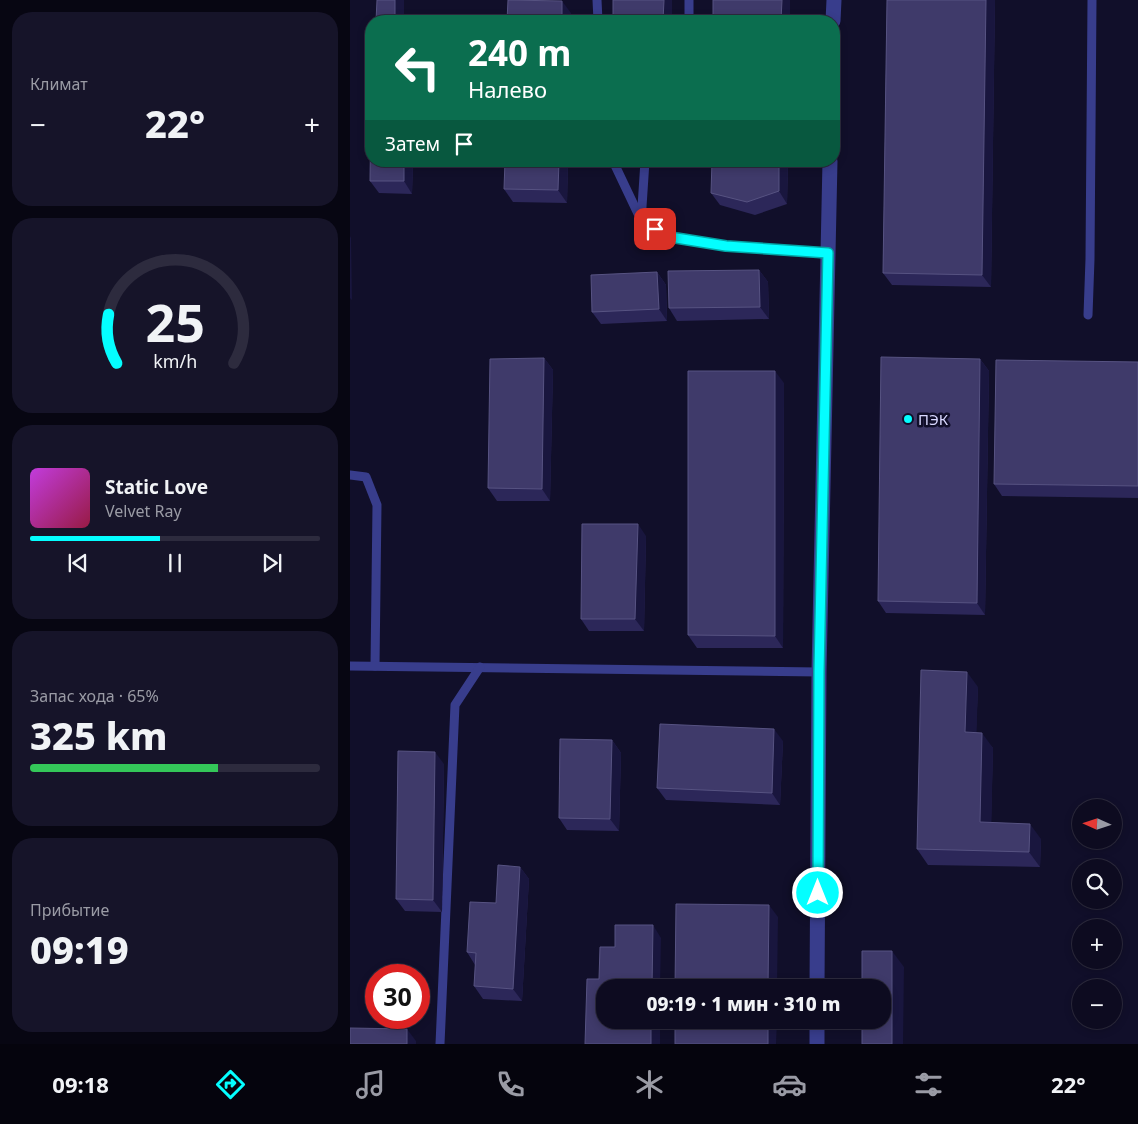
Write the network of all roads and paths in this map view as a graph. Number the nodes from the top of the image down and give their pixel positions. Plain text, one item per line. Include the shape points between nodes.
1 (597, 0) edge
2 (690, 0) edge
3 (834, 0) edge
4 (1092, 0) edge
5 (598, 15) edge
6 (689, 15) edge
7 (833, 15) edge
8 (616, 167) edge
9 (645, 167) edge
10 (830, 167) edge
11 (641, 222) junction
12 (828, 253) junction
13 (1088, 315) dead end
14 (350, 475) edge
15 (350, 666) edge
16 (375, 666) junction
17 (480, 668) junction
18 (819, 672) junction
19 (818, 979) edge
20 (817, 1029) edge
21 (440, 1044) edge
22 (817, 1044) edge

1 - 5 lane
2 - 6 lane
3 - 7 street
4 - 13 lane
8 - 11 lane
9 - 11 lane
10 - 12 street
11 - 12 lane via 670,237 726,246
12 - 18 street
14 - 16 lane via 366,478 377,505
15 - 16 lane
16 - 17 lane
17 - 18 lane
17 - 21 lane via 455,705
18 - 19 street
20 - 22 street

